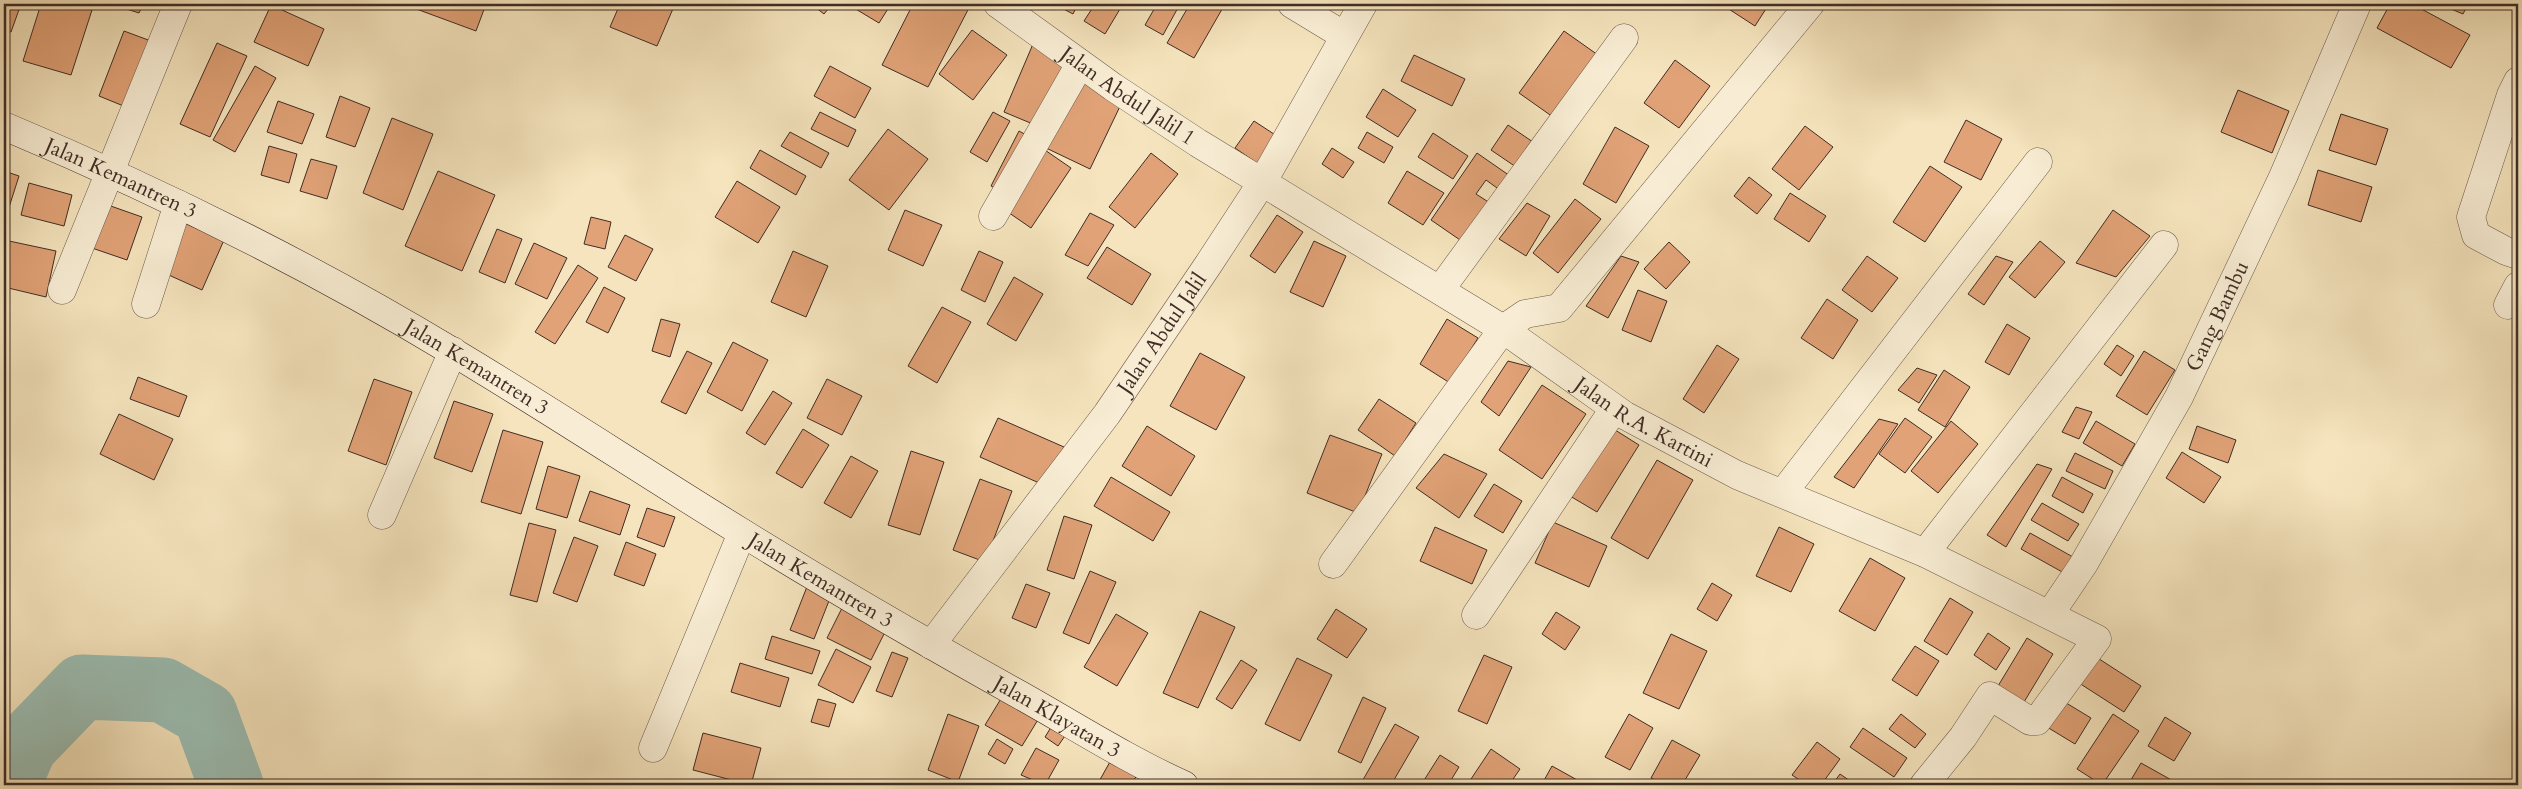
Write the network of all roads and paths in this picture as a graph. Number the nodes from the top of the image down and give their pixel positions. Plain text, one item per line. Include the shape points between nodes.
1 (178, 4) edge
2 (998, 4) edge
3 (1292, 4) edge
4 (1362, 4) edge
5 (1810, 4) edge
6 (2357, 4) edge
7 (1343, 35) junction
8 (1624, 38) dead end
9 (1080, 64) junction
10 (2518, 81) edge
11 (4, 126) edge
12 (2038, 162) dead end
13 (111, 171) junction
14 (1263, 181) junction
15 (178, 204) junction
16 (993, 216) dead end
17 (2164, 245) dead end
18 (2518, 255) edge
19 (62, 290) dead end
20 (1440, 290) junction
21 (146, 304) dead end
22 (1503, 329) junction
23 (453, 351) junction
24 (1614, 409) junction
25 (1783, 493) junction
26 (382, 515) dead end
27 (742, 533) junction
28 (1925, 553) junction
29 (1333, 564) dead end
30 (2050, 614) junction
31 (1476, 615) dead end
32 (931, 645) junction
33 (653, 748) dead end
34 (1184, 785) edge
35 (1924, 785) edge

1 - 13 street
2 - 9 street, Jalan Abdul Jalil 1
3 - 7 street
4 - 7 street, Jalan Abdul Jalil
5 - 22 street via 1559,308 1525,314
6 - 30 street, Gang Bambu via 2283,177 2179,398 2083,565
7 - 14 street, Jalan Abdul Jalil
8 - 20 street
9 - 14 street, Jalan Abdul Jalil 1 via 1198,143
9 - 16 street
10 - 18 street via 2471,217 2476,235
11 - 13 street, Jalan Kemantren 3
12 - 25 street
13 - 15 street, Jalan Kemantren 3
13 - 19 street
14 - 20 street, Jalan R.A. Kartini
14 - 32 street, Jalan Abdul Jalil via 1107,414
15 - 21 street
15 - 23 street, Jalan Kemantren 3 via 348,290
17 - 28 street
20 - 22 street, Jalan R.A. Kartini
22 - 24 street, Jalan R.A. Kartini
22 - 29 street
23 - 26 street
23 - 27 street, Jalan Kemantren 3
24 - 25 street, Jalan R.A. Kartini via 1737,475
24 - 31 street
25 - 28 street, Jalan R.A. Kartini
27 - 32 street, Jalan Kemantren 3
27 - 33 street
28 - 30 street, Jalan R.A. Kartini
30 - 35 street, Jalan R.A. Kartini via 2096,638 2095,644 2037,721 2030,721 1990,696 1963,738
32 - 34 street, Jalan Klayatan 3 via 1113,750

